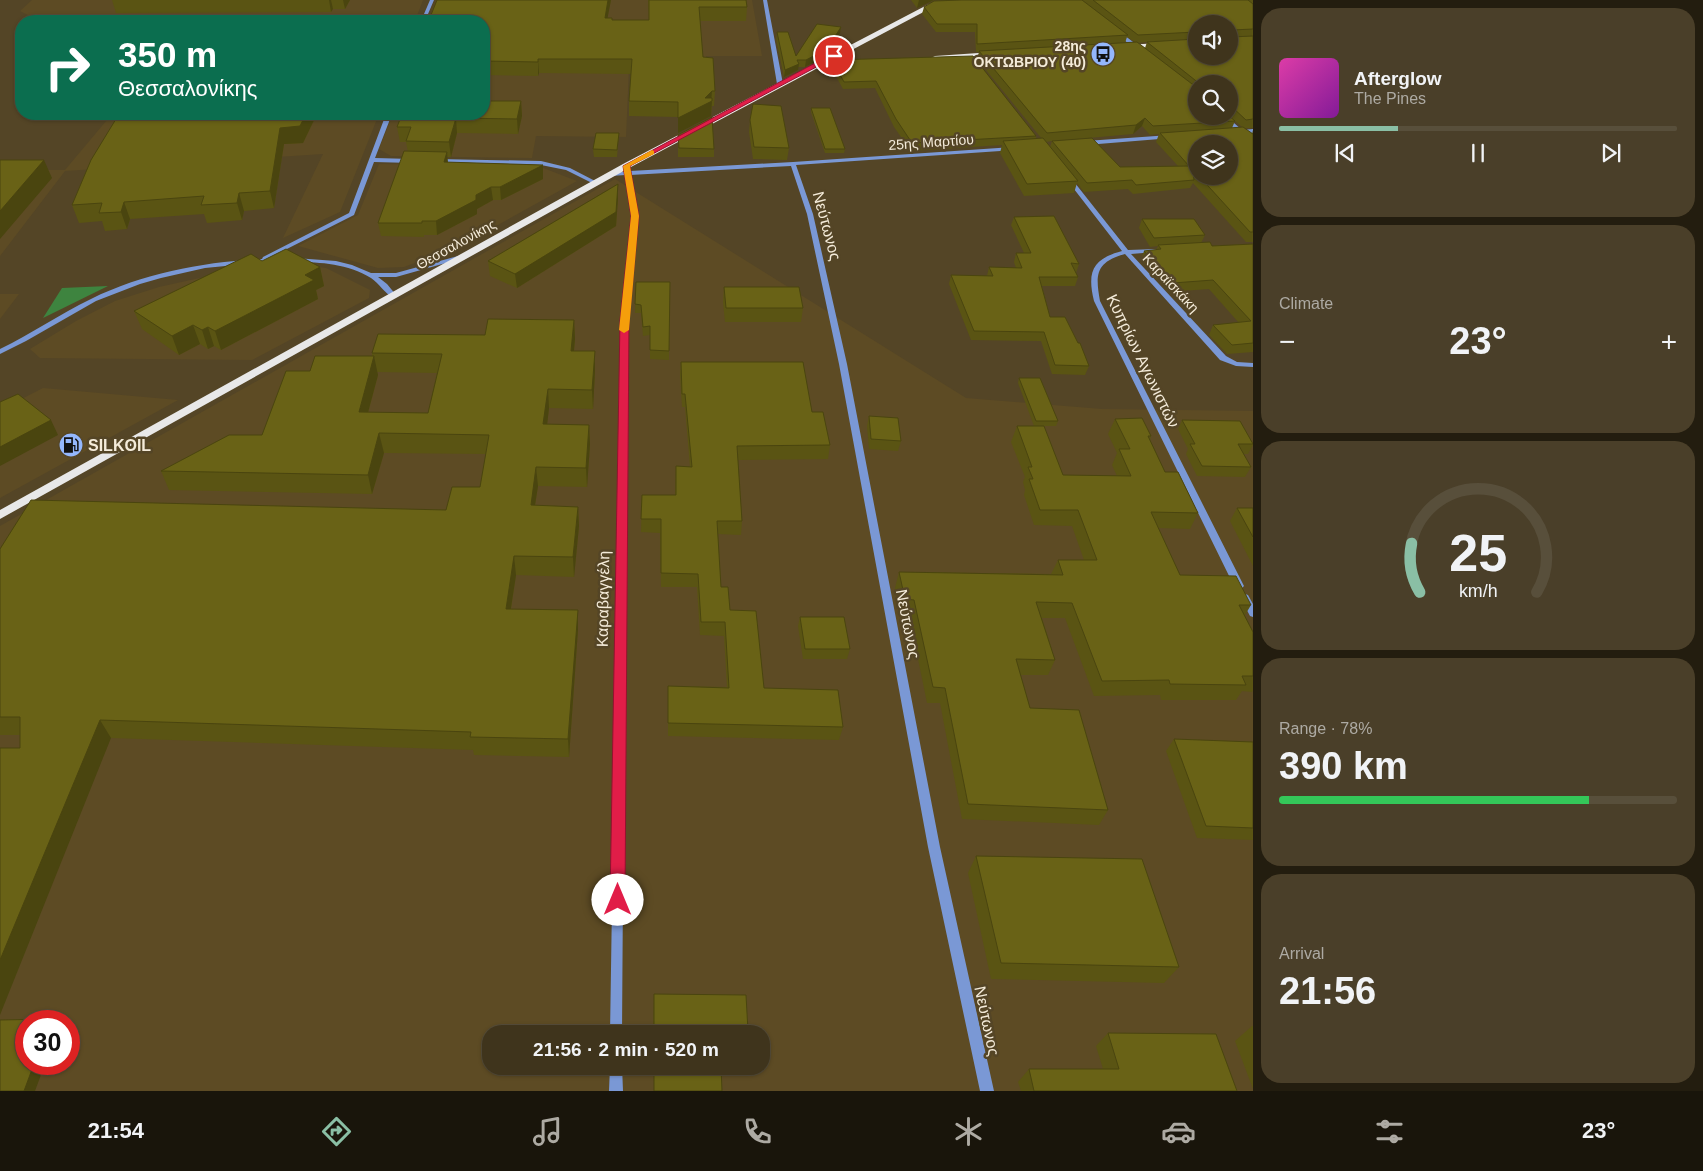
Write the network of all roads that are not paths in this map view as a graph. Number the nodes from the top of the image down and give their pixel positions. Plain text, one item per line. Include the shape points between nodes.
1 (432, 0) edge
2 (765, 0) edge
3 (942, 0) edge
4 (932, 3) edge
5 (950, 4) edge
6 (426, 15) edge
7 (1113, 29) edge
8 (1188, 43) edge
9 (1136, 46) junction
10 (1116, 48) edge
11 (1144, 53) edge
12 (1000, 54) edge
13 (971, 56) junction
14 (923, 58) edge
15 (837, 63) edge
16 (977, 63) edge
17 (818, 64) junction
18 (780, 84) junction
19 (387, 120) edge
20 (1233, 125) edge
21 (1253, 131) edge
22 (1231, 132) edge
23 (1241, 132) junction
24 (1182, 136) edge
25 (1253, 142) edge
26 (1083, 144) edge
27 (1024, 148) edge
28 (372, 160) junction
29 (422, 161) edge
30 (432, 161) edge
31 (793, 164) junction
32 (1061, 169) edge
33 (627, 170) junction
34 (596, 183) junction
35 (1165, 250) edge
36 (1126, 252) junction
37 (462, 257) junction
38 (261, 260) junction
39 (368, 274) junction
40 (394, 296) junction
41 (0, 352) edge
42 (1253, 365) edge
43 (0, 514) edge
44 (1253, 613) edge
45 (616, 1025) edge
46 (616, 1075) edge
47 (616, 1091) edge
48 (987, 1091) edge

1 - 6 street
2 - 18 street
3 - 4 street
4 - 5 main road
4 - 17 main road, Θεσσαλονίκης
7 - 9 street
8 - 9 main road
9 - 10 main road
9 - 11 street
12 - 13 main road
13 - 14 main road
13 - 16 street
15 - 17 main road
17 - 18 main road, Θεσσαλονίκης
18 - 33 main road, Θεσσαλονίκης
19 - 28 street
20 - 23 street
21 - 23 street
22 - 23 street
23 - 25 street
24 - 26 street
27 - 31 street, 25ης Μαρτίου
28 - 29 street
28 - 38 street via 351,216
30 - 34 street via 541,163 568,169
31 - 33 street, 25ης Μαρτίου
31 - 48 street, Νεύτωνος via 810,214 843,364 934,847
32 - 36 street
33 - 34 main road, Θεσσαλονίκης
33 - 45 street, Καραβαγγέλη via 635,216 624,320
34 - 37 main road, Θεσσαλονίκης
35 - 36 street, Καραϊσκάκη
36 - 42 street, Καραϊσκάκη via 1223,358 1236,364
36 - 44 street, Κυπρίων Αγωνιστών via 1112,255 1097,266 1093,286 1097,301
37 - 39 street via 396,275
37 - 40 main road, Θεσσαλονίκης
38 - 39 street via 316,260 353,267
38 - 41 street via 150,278 95,300
39 - 40 street via 382,282
40 - 43 main road, Θεσσαλονίκης
46 - 47 street

